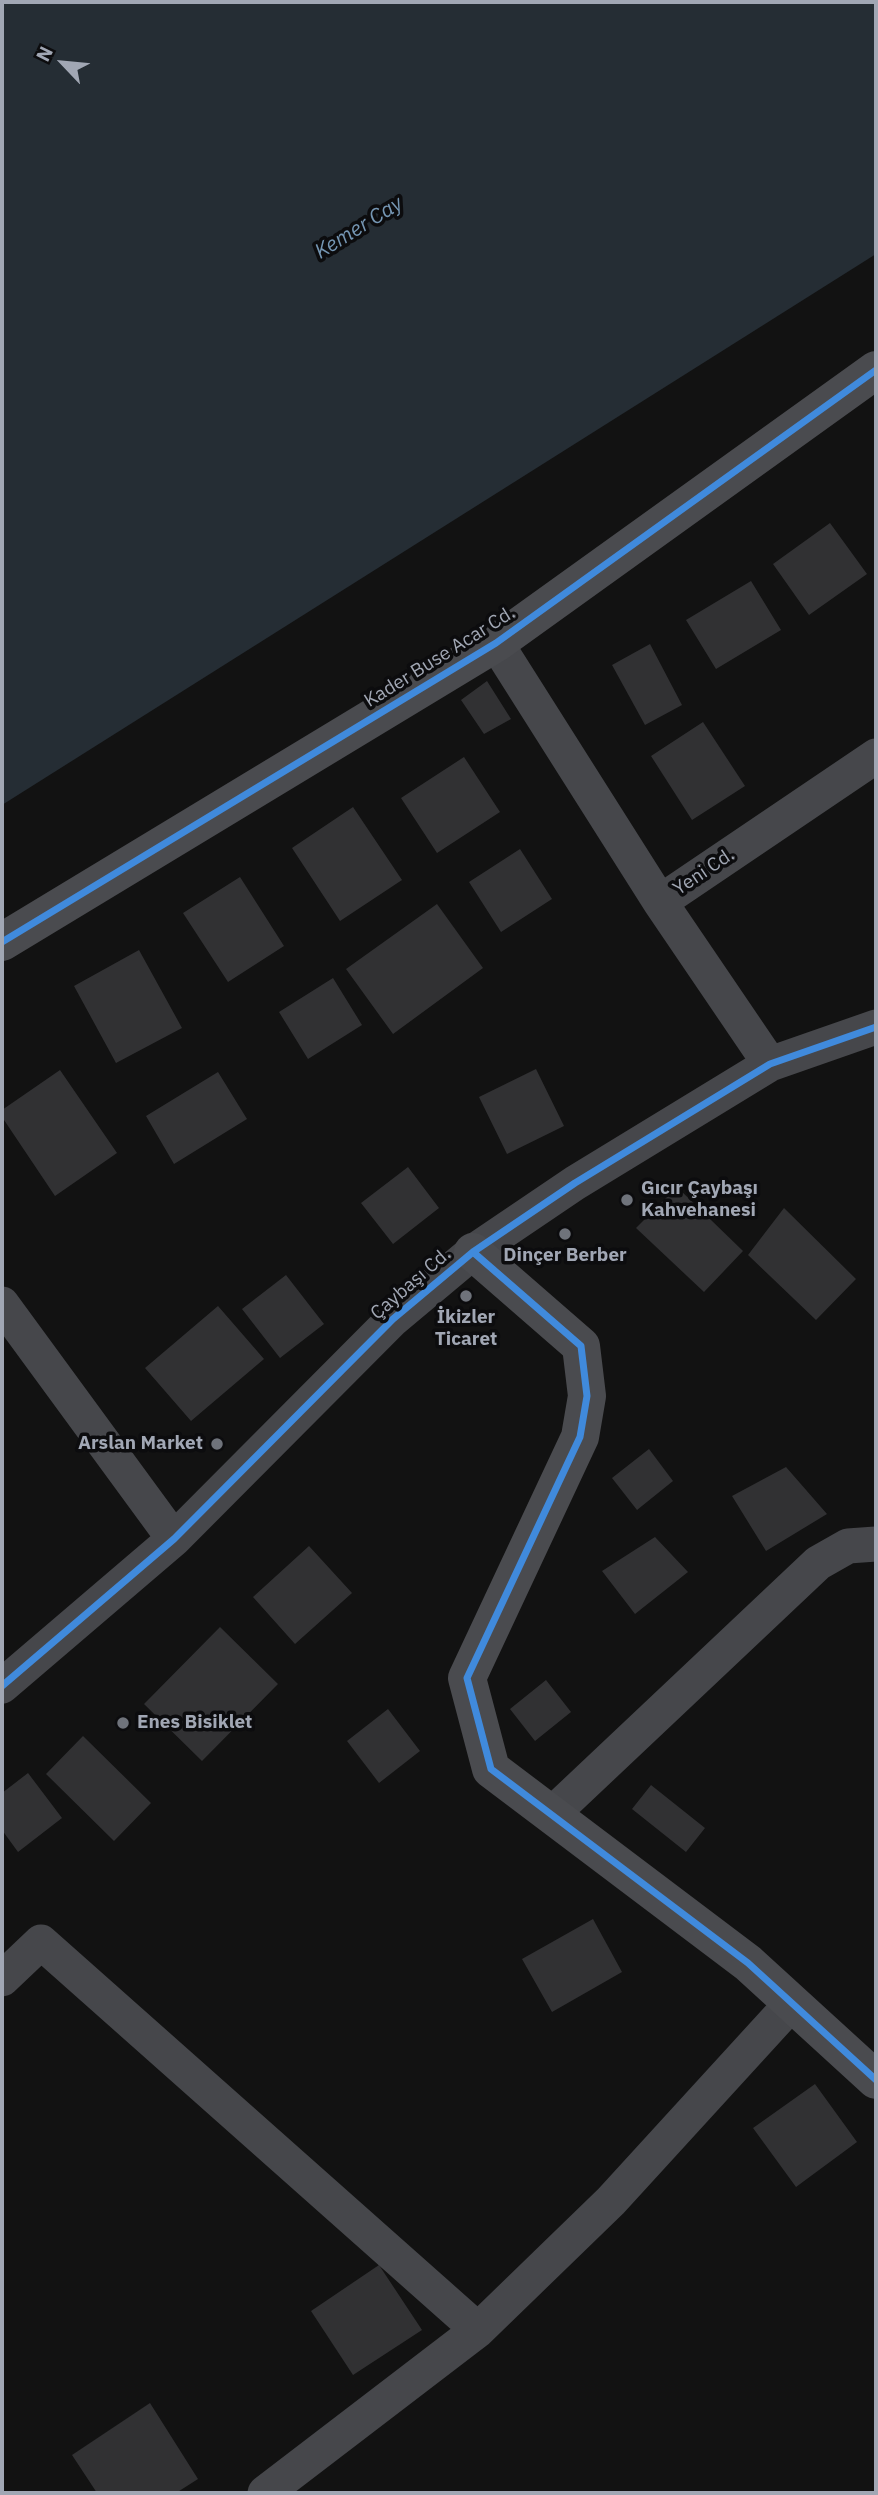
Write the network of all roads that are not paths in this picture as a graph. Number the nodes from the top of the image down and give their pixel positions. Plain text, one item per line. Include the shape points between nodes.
1 (876, 370) edge
2 (496, 643) junction
3 (876, 756) edge
4 (660, 902) junction
5 (2, 942) edge
6 (876, 1027) edge
7 (770, 1064) junction
8 (473, 1252) junction
9 (2, 1304) edge
10 (174, 1539) junction
11 (876, 1544) edge
12 (2, 1686) edge
13 (551, 1815) junction
14 (2, 1979) edge
15 (792, 2003) junction
16 (876, 2080) edge
17 (478, 2330) junction
18 (265, 2493) edge

1 - 2 street, Kader Buse Acar Cd.
2 - 4 street
2 - 5 street, Kader Buse Acar Cd.
3 - 4 street, Yeni Cd.
4 - 7 street, Yeni Cd.
6 - 7 street, Çaybaşı Cd.
7 - 8 street, Çaybaşı Cd.
8 - 10 street, Çaybaşı Cd. via 393,1319
8 - 13 street via 581,1346 587,1396 580,1437 467,1678 491,1769
9 - 10 street
10 - 12 street, Çaybaşı Cd.
11 - 13 street via 848,1546 818,1563
13 - 15 street via 748,1963
14 - 17 street via 41,1942
15 - 16 street
15 - 17 street via 611,2201
17 - 18 street

